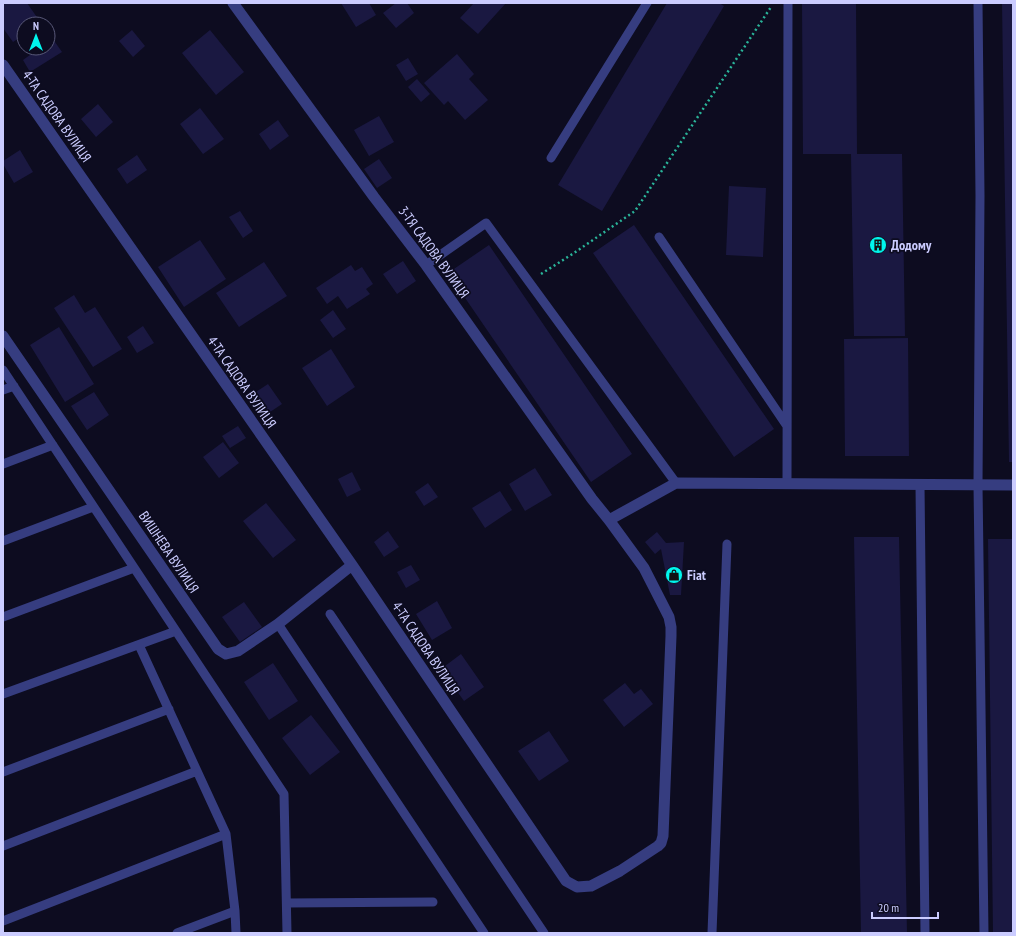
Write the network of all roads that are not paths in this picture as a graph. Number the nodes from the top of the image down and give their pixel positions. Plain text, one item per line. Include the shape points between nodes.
1 (233, 3) edge
2 (646, 3) edge
3 (788, 3) edge
4 (978, 3) edge
5 (3, 65) edge
6 (551, 158) dead end
7 (659, 237) dead end
8 (426, 265) junction
9 (3, 336) edge
10 (3, 370) edge
11 (14, 386) junction
12 (3, 390) edge
13 (788, 426) junction
14 (53, 445) junction
15 (3, 464) edge
16 (676, 483) junction
17 (788, 484) junction
18 (920, 485) junction
19 (978, 485) junction
20 (1013, 485) edge
21 (93, 507) junction
22 (609, 520) junction
23 (3, 541) edge
24 (727, 544) dead end
25 (352, 565) junction
26 (134, 568) junction
27 (330, 614) dead end
28 (3, 617) edge
29 (278, 624) junction
30 (176, 631) junction
31 (139, 645) junction
32 (3, 694) edge
33 (169, 709) junction
34 (197, 771) junction
35 (3, 772) edge
36 (226, 834) junction
37 (3, 846) edge
38 (433, 902) dead end
39 (287, 903) junction
40 (235, 911) junction
41 (3, 921) edge
42 (177, 933) edge
43 (236, 933) edge
44 (288, 933) edge
45 (484, 933) edge
46 (544, 933) edge
47 (712, 933) edge
48 (925, 933) edge
49 (984, 933) edge

1 - 8 street, 3-ТЯ САДОВА ВУЛИЦЯ
2 - 6 lane
3 - 13 lane
4 - 19 lane
5 - 25 street, 4-ТА САДОВА ВУЛИЦЯ
7 - 13 lane
8 - 16 lane via 486,223
8 - 22 street, 3-ТЯ САДОВА ВУЛИЦЯ
9 - 29 street, ВИШНЕВА ВУЛИЦЯ via 218,649 226,654 238,651
10 - 11 lane
11 - 12 lane
11 - 14 lane
13 - 17 lane
14 - 15 lane
14 - 21 lane
16 - 17 street
16 - 22 street
17 - 18 street
18 - 19 street
18 - 48 lane
19 - 20 street
19 - 49 lane
21 - 23 lane
21 - 26 lane
22 - 25 street, 4-ТА САДОВА ВУЛИЦЯ via 644,568 671,627 663,836 658,846 591,886 577,887 566,881
24 - 47 lane
25 - 29 street, ВИШНЕВА ВУЛИЦЯ
26 - 28 lane
26 - 30 lane
27 - 46 lane
29 - 45 lane
30 - 31 lane
30 - 39 lane via 284,794
31 - 32 lane
31 - 33 lane
33 - 34 lane
33 - 35 lane
34 - 36 lane
34 - 37 lane
36 - 40 lane
36 - 41 lane
38 - 39 lane
39 - 44 lane
40 - 42 lane
40 - 43 lane

